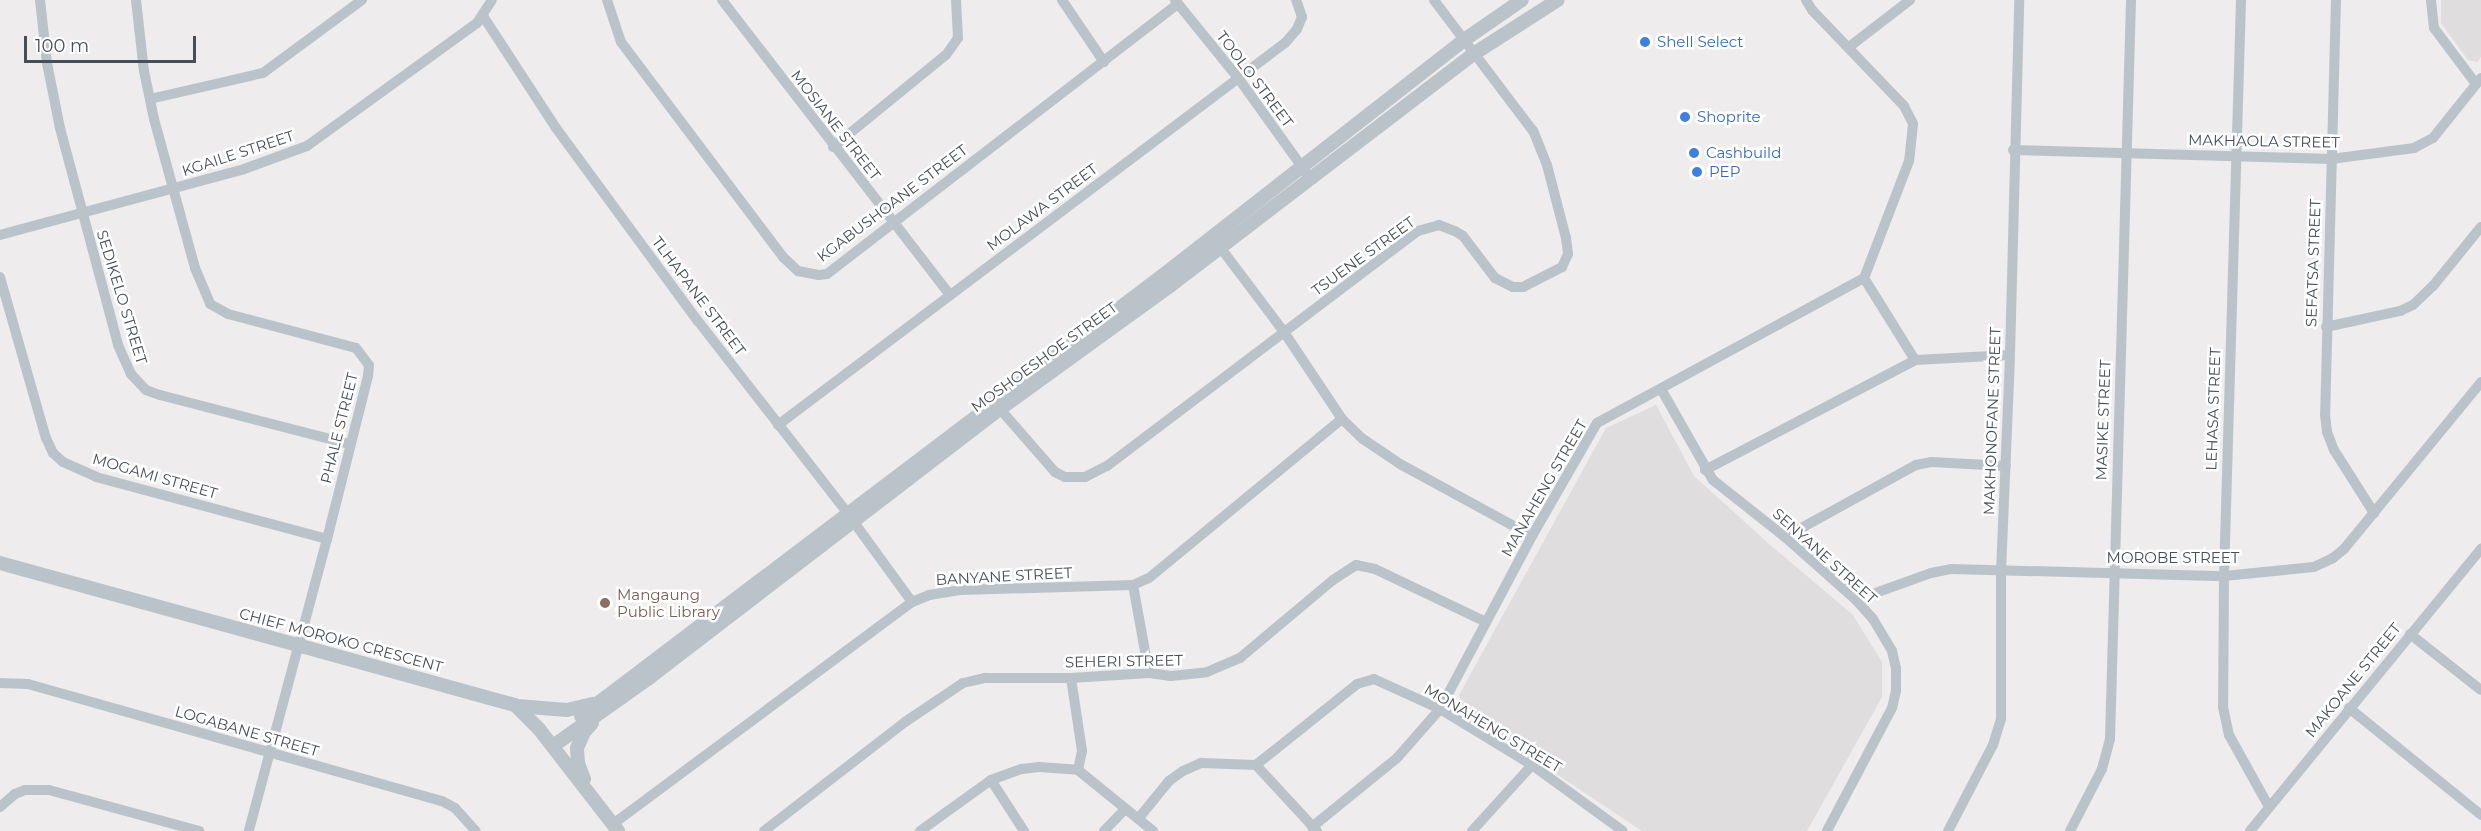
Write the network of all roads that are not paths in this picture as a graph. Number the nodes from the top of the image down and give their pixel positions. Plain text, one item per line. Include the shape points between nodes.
1 (40, 0) edge
2 (136, 0) edge
3 (362, 0) edge
4 (492, 0) edge
5 (607, 0) edge
6 (722, 0) edge
7 (956, 0) edge
8 (1062, 0) edge
9 (1296, 0) edge
10 (1434, 0) edge
11 (1522, 0) edge
12 (1558, 0) edge
13 (1806, 0) edge
14 (1910, 0) edge
15 (2019, 0) edge
16 (2131, 0) edge
17 (2241, 0) edge
18 (2336, 0) edge
19 (2431, 0) edge
20 (1177, 2) edge
21 (483, 16) junction
22 (1464, 40) junction
23 (1849, 47) junction
24 (1475, 53) junction
25 (1104, 62) junction
26 (1239, 79) junction
27 (2479, 81) edge
28 (150, 99) junction
29 (833, 147) junction
30 (2013, 150) junction
31 (2125, 153) junction
32 (2235, 156) junction
33 (2331, 159) junction
34 (1306, 172) junction
35 (172, 189) junction
36 (81, 214) junction
37 (893, 221) junction
38 (2481, 227) edge
39 (0, 235) edge
40 (1216, 241) junction
41 (0, 277) edge
42 (1864, 278) junction
43 (950, 295) junction
44 (2326, 327) junction
45 (1284, 333) junction
46 (2010, 356) junction
47 (1915, 360) junction
48 (2481, 382) edge
49 (1661, 389) junction
50 (1000, 409) junction
51 (1342, 419) junction
52 (778, 425) junction
53 (350, 444) junction
54 (2006, 466) junction
55 (1705, 470) junction
56 (2374, 513) junction
57 (851, 518) junction
58 (1532, 536) junction
59 (1785, 537) junction
60 (327, 539) junction
61 (2480, 553) edge
62 (0, 563) edge
63 (2001, 572) junction
64 (2114, 573) junction
65 (2223, 576) junction
66 (1133, 585) junction
67 (1856, 600) junction
68 (912, 602) junction
69 (1486, 622) junction
70 (2410, 634) junction
71 (299, 644) junction
72 (1149, 673) junction
73 (1071, 678) junction
74 (0, 683) edge
75 (2481, 690) edge
76 (515, 705) junction
77 (602, 705) junction
78 (2349, 708) junction
79 (1440, 709) junction
80 (551, 744) junction
81 (271, 754) junction
82 (1256, 765) junction
83 (1532, 765) junction
84 (1077, 770) junction
85 (991, 780) junction
86 (592, 798) junction
87 (0, 807) edge
88 (2269, 807) junction
89 (1124, 810) junction
90 (2481, 815) edge
91 (1137, 819) junction
92 (616, 828) edge
93 (1314, 829) edge
94 (1616, 829) edge
95 (199, 831) edge
96 (249, 831) edge
97 (476, 831) edge
98 (764, 831) edge
99 (920, 831) edge
100 (1024, 831) edge
101 (1104, 831) edge
102 (1153, 831) edge
103 (1472, 831) edge
104 (1827, 831) edge
105 (1948, 831) edge
106 (2070, 831) edge
107 (2250, 831) edge

1 - 36 street, SEDIKELO STREET via 47,63
2 - 28 street, PHALE STREET
3 - 28 street via 263,73
4 - 21 street
5 - 37 street, KGABUSHOANE STREET via 621,42 640,69 783,257 798,271 827,274
6 - 29 street, MOSIANE STREET
7 - 29 street via 957,38 946,55
8 - 25 street
9 - 26 street, MOLAWA STREET via 1302,17 1297,29
10 - 22 street, TSUENE STREET
11 - 22 street, MOSHOESHOE STREET
12 - 24 street, MOSHOESHOE STREET
13 - 23 street
14 - 23 street
15 - 30 street, MAKHONOFANE STREET
16 - 31 street, MASIKE STREET
17 - 32 street, LEHASA STREET
18 - 33 street, SEFATSA STREET
19 - 27 street via 2434,28
20 - 25 street, KGABUSHOANE STREET
20 - 26 street, TOOLO STREET
21 - 35 street, KGAILE STREET via 307,146 273,160
21 - 52 street, TLHAPANE STREET via 556,128
22 - 24 street, TSUENE STREET
22 - 34 street, MOSHOESHOE STREET
23 - 42 street via 1904,106 1913,133 1909,161
24 - 34 street, MOSHOESHOE STREET
24 - 45 street, TSUENE STREET via 1533,131 1547,165 1568,254 1562,267 1524,287 1513,287 1495,278 1463,236 1439,225 1428,227
25 - 37 street, KGABUSHOANE STREET
26 - 34 street, TOOLO STREET
26 - 43 street, MOLAWA STREET
27 - 33 street, MAKHAOLA STREET via 2422,146
28 - 35 street, PHALE STREET
29 - 37 street, MOSIANE STREET
30 - 31 street, MAKHAOLA STREET
30 - 46 street, MAKHONOFANE STREET
31 - 32 street, MAKHAOLA STREET
31 - 64 street, MASIKE STREET
32 - 33 street, MAKHAOLA STREET
32 - 65 street, LEHASA STREET
33 - 44 street, SEFATSA STREET
34 - 40 street, MOSHOESHOE STREET
35 - 36 street, KGAILE STREET
35 - 53 street, PHALE STREET via 210,304 228,314 356,348 364,356 369,365 368,376
36 - 39 street, KGAILE STREET
36 - 53 street, SEDIKELO STREET via 118,345 137,383 160,395
37 - 43 street, MOSIANE STREET
38 - 44 street via 2413,305
40 - 45 street
40 - 50 street, MOSHOESHOE STREET
40 - 57 street, MOSHOESHOE STREET
41 - 60 street, MOGAMI STREET via 46,438 63,462 96,477
42 - 47 street
42 - 49 street, MANAHENG STREET
43 - 52 street, MOLAWA STREET
44 - 56 street, SEFATSA STREET via 2327,432
45 - 50 street, TSUENE STREET via 1107,466 1084,477 1065,477 1055,472
45 - 51 street
46 - 47 street
46 - 54 street, MAKHONOFANE STREET
47 - 55 street
48 - 56 street, MOROBE STREET
49 - 55 street, SENYANE STREET
49 - 58 street, MANAHENG STREET via 1598,423
50 - 57 street, MOSHOESHOE STREET
51 - 58 street via 1400,464
51 - 66 street, BANYANE STREET via 1149,578
52 - 57 street, TLHAPANE STREET
53 - 60 street, PHALE STREET
54 - 59 street via 1931,462 1916,465
54 - 63 street, MAKHONOFANE STREET
55 - 59 street, SENYANE STREET via 1722,489
56 - 65 street, MOROBE STREET via 2344,549 2323,564
57 - 68 street, TLHAPANE STREET
57 - 77 street, MOSHOESHOE STREET
58 - 69 street, MANAHENG STREET
59 - 67 street, SENYANE STREET
60 - 71 street, PHALE STREET
61 - 70 street, MAKOANE STREET
62 - 71 street, CHIEF MOROKO CRESCENT
63 - 64 street, MOROBE STREET
63 - 67 street, MOROBE STREET via 1951,569
63 - 105 street, MAKHONOFANE STREET via 1999,731
64 - 65 street, MOROBE STREET
64 - 106 street, MASIKE STREET via 2107,757
65 - 88 street, LEHASA STREET via 2224,719
66 - 68 street, BANYANE STREET via 962,590
66 - 72 street
67 - 104 street, SENYANE STREET via 1892,651 1896,691 1892,708
68 - 92 street, BANYANE STREET
69 - 72 street, SEHERI STREET via 1375,569 1356,565 1225,666 1193,675
69 - 79 street, MANAHENG STREET
70 - 75 street
70 - 78 street, MAKOANE STREET
71 - 76 street, CHIEF MOROKO CRESCENT
71 - 81 street, PHALE STREET
72 - 73 street, SEHERI STREET
73 - 84 street via 1082,751
73 - 98 street, SEHERI STREET via 985,678 963,683
74 - 81 street, LOGABANE STREET via 28,684
76 - 77 street via 567,710
76 - 80 street, CHIEF MOROKO CRESCENT
77 - 80 street, MOSHOESHOE STREET
77 - 86 street via 577,748 578,763
78 - 88 street, MAKOANE STREET
78 - 90 street
79 - 82 street, MONAHENG STREET via 1383,682 1366,680
79 - 83 street, MONAHENG STREET
79 - 93 street, MANAHENG STREET via 1390,764
80 - 86 street, CHIEF MOROKO CRESCENT
81 - 96 street, PHALE STREET
81 - 97 street, LOGABANE STREET via 442,801 455,808
82 - 91 street via 1201,763 1183,771 1169,781
82 - 93 street
83 - 94 street, MONAHENG STREET
83 - 103 street
84 - 85 street via 1022,769
84 - 89 street
85 - 99 street
85 - 100 street
86 - 92 street, CHIEF MOROKO CRESCENT
87 - 95 street via 25,790 49,790
88 - 107 street, MAKOANE STREET
89 - 91 street
89 - 101 street
91 - 102 street

